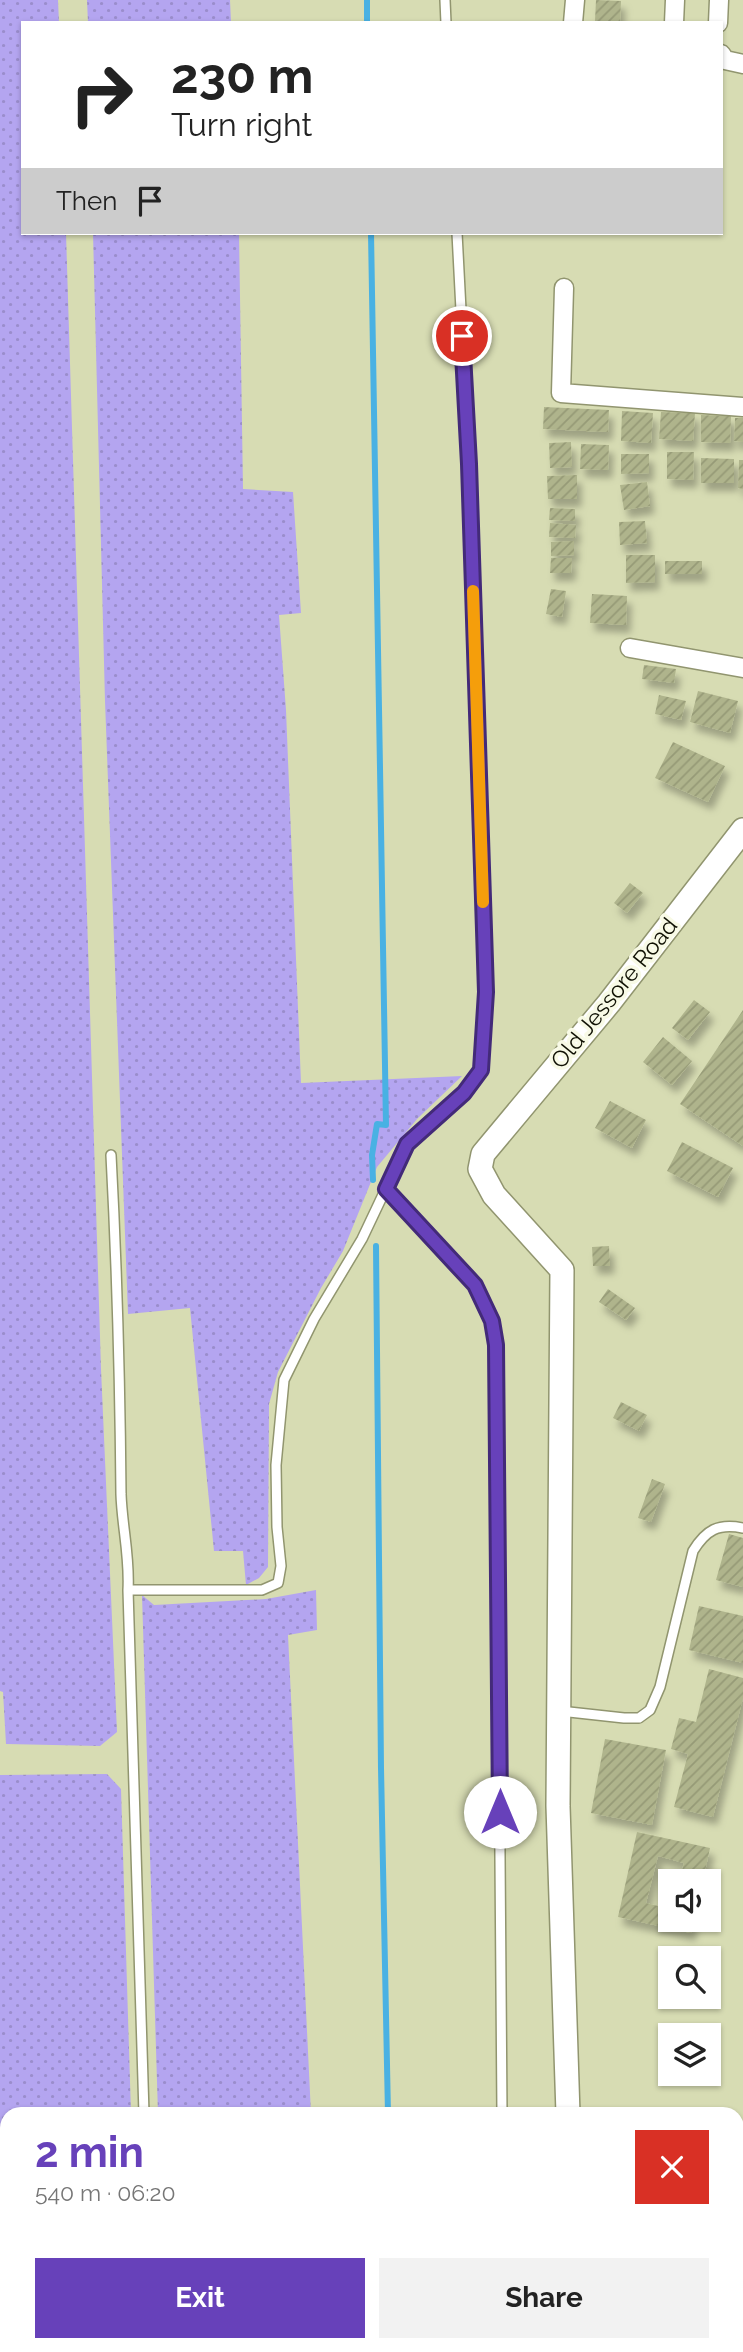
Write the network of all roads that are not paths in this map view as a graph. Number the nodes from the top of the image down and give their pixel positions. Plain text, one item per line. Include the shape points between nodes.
1 (445, 0) edge
2 (575, 0) edge
3 (675, 0) edge
4 (719, 0) edge
5 (446, 21) edge
6 (573, 21) edge
7 (674, 21) edge
8 (718, 21) edge
9 (723, 57) edge
10 (743, 64) edge
11 (457, 235) edge
12 (564, 288) dead end
13 (743, 407) edge
14 (630, 648) dead end
15 (743, 668) edge
16 (743, 830) edge
17 (111, 1155) dead end
18 (386, 1189) junction
19 (743, 1528) edge
20 (128, 1590) junction
21 (558, 1711) junction
22 (144, 2107) edge
23 (502, 2107) edge
24 (568, 2107) edge

1 - 5 lane
2 - 6 street
3 - 7 street
4 - 8 street
9 - 10 street
11 - 18 lane via 469,464 486,992 484,1052 481,1070 464,1093 407,1144
12 - 13 street via 561,393
14 - 15 street
16 - 21 street, Old Jessore Road via 610,1003 483,1154 480,1169 494,1195 562,1270
17 - 20 lane via 121,1501
18 - 20 lane via 284,1380 276,1465 278,1583 262,1590
18 - 23 lane via 475,1285 492,1321 496,1345
19 - 21 lane via 713,1529 693,1551 660,1687 650,1710 639,1718
20 - 22 lane
21 - 24 street

